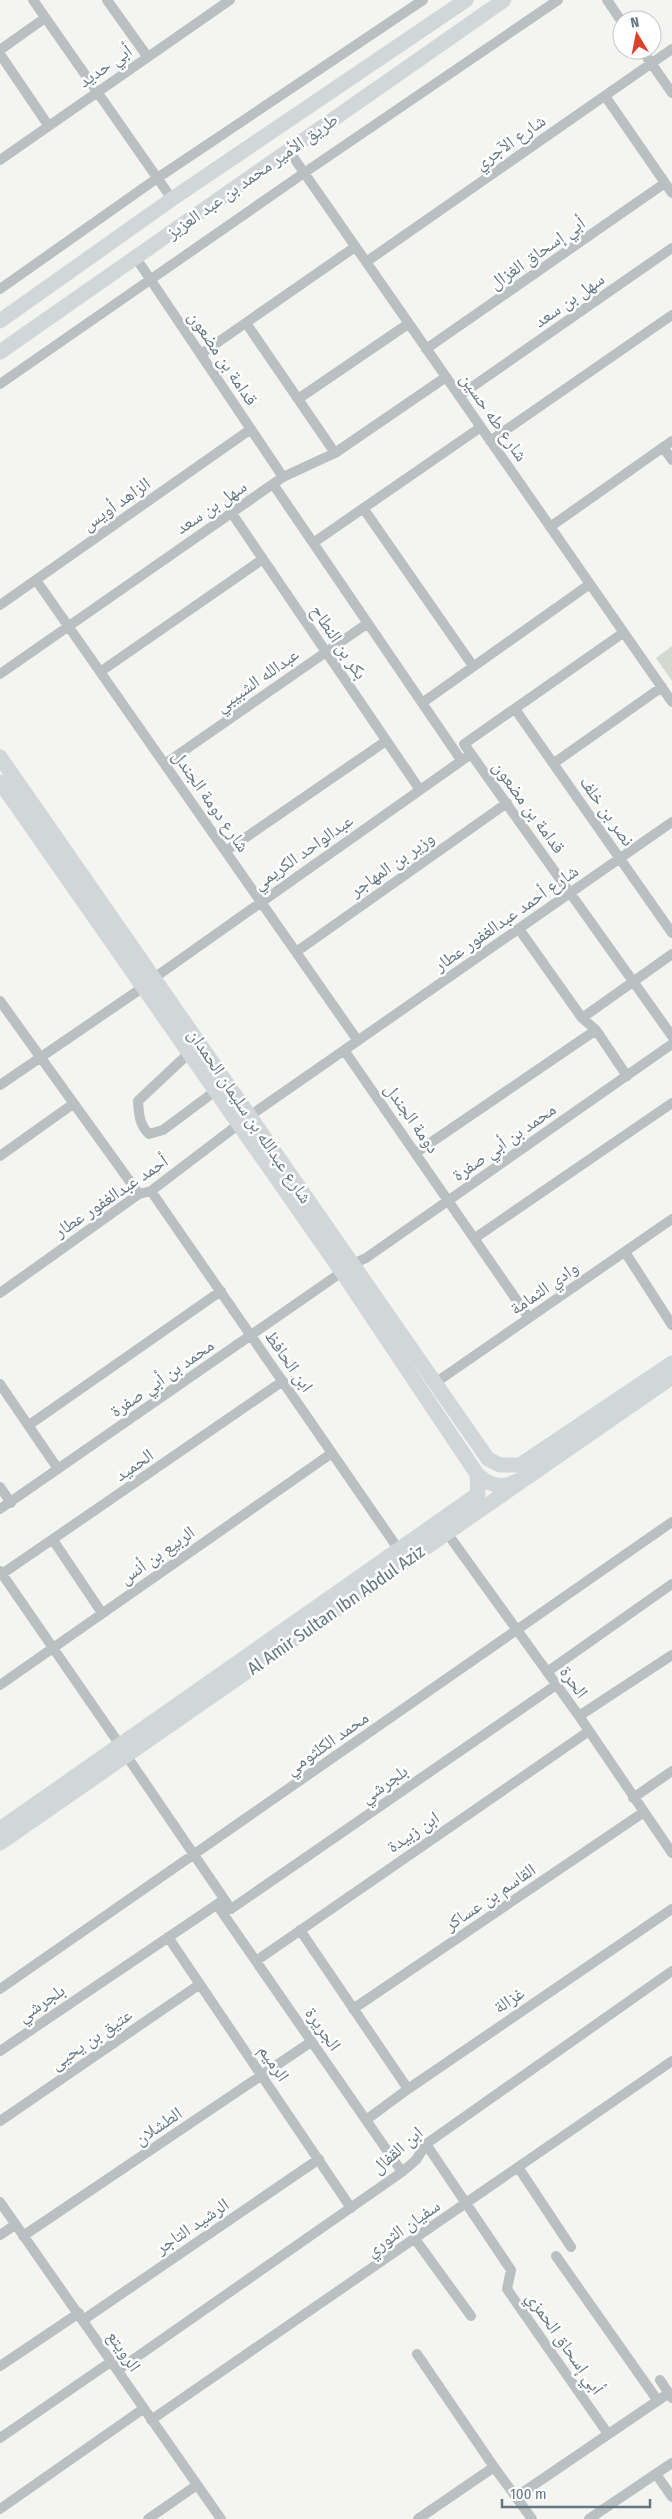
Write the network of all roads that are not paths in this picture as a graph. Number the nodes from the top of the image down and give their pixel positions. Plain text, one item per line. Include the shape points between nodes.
1 (33, 0) edge
2 (107, 0) edge
3 (230, 0) edge
4 (423, 0) edge
5 (504, 0) edge
6 (558, 0) edge
7 (460, 2) edge
8 (45, 18) junction
9 (672, 49) edge
10 (0, 50) edge
11 (0, 54) edge
12 (147, 56) junction
13 (648, 60) edge
14 (651, 64) junction
15 (98, 92) junction
16 (672, 93) edge
17 (604, 96) junction
18 (48, 125) junction
19 (288, 151) junction
20 (0, 160) edge
21 (304, 173) junction
22 (156, 179) junction
23 (665, 183) junction
24 (672, 193) edge
25 (172, 199) junction
26 (355, 247) junction
27 (672, 248) edge
28 (136, 258) junction
29 (366, 262) junction
30 (150, 279) junction
31 (0, 289) edge
32 (672, 315) edge
33 (0, 321) edge
34 (246, 323) junction
35 (408, 324) junction
36 (426, 349) junction
37 (0, 352) edge
38 (201, 354) junction
39 (446, 378) junction
40 (0, 384) edge
41 (459, 396) junction
42 (298, 399) junction
43 (481, 427) junction
44 (251, 429) junction
45 (490, 440) junction
46 (668, 444) edge
47 (335, 453) junction
48 (672, 460) edge
49 (283, 477) junction
50 (273, 484) junction
51 (363, 508) junction
52 (231, 512) junction
53 (550, 527) junction
54 (313, 543) junction
55 (263, 559) junction
56 (36, 580) junction
57 (590, 584) junction
58 (0, 605) edge
59 (368, 623) junction
60 (68, 626) junction
61 (624, 633) junction
62 (326, 652) junction
63 (473, 666) junction
64 (100, 672) junction
65 (0, 674) edge
66 (662, 687) junction
67 (672, 702) edge
68 (422, 703) junction
69 (514, 709) junction
70 (386, 741) junction
71 (471, 754) junction
72 (0, 757) edge
73 (461, 760) junction
74 (166, 763) junction
75 (554, 763) junction
76 (0, 782) edge
77 (420, 790) junction
78 (507, 803) junction
79 (672, 822) edge
80 (226, 851) junction
81 (620, 858) junction
82 (570, 893) junction
83 (260, 902) junction
84 (519, 928) junction
85 (672, 933) edge
86 (296, 952) junction
87 (672, 954) edge
88 (154, 978) junction
89 (633, 981) junction
90 (142, 988) junction
91 (1, 1005) edge
92 (582, 1018) junction
93 (596, 1030) junction
94 (670, 1031) edge
95 (358, 1040) junction
96 (672, 1044) edge
97 (344, 1050) junction
98 (188, 1054) junction
99 (41, 1057) junction
100 (627, 1076) junction
101 (0, 1085) edge
102 (214, 1092) junction
103 (672, 1103) edge
104 (73, 1104) junction
105 (245, 1119) junction
106 (417, 1152) junction
107 (0, 1156) edge
108 (151, 1191) junction
109 (139, 1194) junction
110 (449, 1200) junction
111 (672, 1219) edge
112 (475, 1238) junction
113 (624, 1252) junction
114 (348, 1268) junction
115 (221, 1291) junction
116 (0, 1294) edge
117 (529, 1318) junction
118 (672, 1325) edge
119 (252, 1335) junction
120 (672, 1363) edge
121 (672, 1377) edge
122 (283, 1381) junction
123 (435, 1383) junction
124 (0, 1384) edge
125 (30, 1425) junction
126 (332, 1453) junction
127 (488, 1459) junction
128 (513, 1466) junction
129 (58, 1469) junction
130 (537, 1471) junction
131 (477, 1474) junction
132 (495, 1484) junction
133 (0, 1487) edge
134 (483, 1499) junction
135 (11, 1502) junction
136 (0, 1510) edge
137 (672, 1522) edge
138 (447, 1533) junction
139 (53, 1540) junction
140 (399, 1550) junction
141 (1, 1573) edge
142 (672, 1584) edge
143 (102, 1613) junction
144 (516, 1631) junction
145 (51, 1648) junction
146 (672, 1655) edge
147 (546, 1672) junction
148 (1, 1683) edge
149 (556, 1685) junction
150 (579, 1716) junction
151 (589, 1731) junction
152 (123, 1750) junction
153 (672, 1771) edge
154 (633, 1798) junction
155 (644, 1812) junction
156 (0, 1829) edge
157 (0, 1844) edge
158 (672, 1853) edge
159 (194, 1855) junction
160 (221, 1902) junction
161 (672, 1908) edge
162 (231, 1909) joint
163 (300, 1930) junction
164 (168, 1937) junction
165 (256, 1961) junction
166 (672, 1971) edge
167 (200, 1984) junction
168 (0, 1989) edge
169 (353, 2009) junction
170 (311, 2042) junction
171 (0, 2050) edge
172 (672, 2061) edge
173 (263, 2076) junction
174 (408, 2088) junction
175 (0, 2120) edge
176 (366, 2120) junction
177 (426, 2144) junction
178 (319, 2159) junction
179 (518, 2167) junction
180 (402, 2172) junction
181 (0, 2202) edge
182 (467, 2203) junction
183 (351, 2208) junction
184 (15, 2225) junction
185 (0, 2236) edge
186 (23, 2236) junction
187 (416, 2239) junction
188 (571, 2247) dead end
189 (556, 2256) dead end
190 (471, 2316) dead end
191 (81, 2317) junction
192 (417, 2354) dead end
193 (115, 2365) junction
194 (0, 2366) edge
195 (660, 2380) dead end
196 (671, 2395) edge
197 (658, 2401) junction
198 (143, 2409) junction
199 (151, 2420) junction
200 (608, 2434) junction
201 (0, 2438) edge
202 (672, 2463) edge
203 (494, 2467) junction
204 (656, 2474) junction
205 (198, 2485) junction
206 (516, 2496) junction
207 (672, 2497) edge
208 (0, 2509) edge
209 (148, 2519) edge
210 (221, 2519) edge
211 (418, 2519) edge
212 (532, 2519) edge
213 (589, 2519) edge

1 - 8 street
2 - 12 street
3 - 12 street, أبي حديد
4 - 22 street
5 - 19 street, طريق الأمير محمد بن عبد العزيز
6 - 21 street
7 - 25 street, طريق الأمير محمد بن عبد العزيز
8 - 10 street
8 - 15 street
9 - 14 street, شارع الآجري
11 - 18 street
12 - 15 street, أبي حديد
13 - 14 street
14 - 16 street
14 - 17 street, شارع الآجري
15 - 18 street, أبي حديد
15 - 22 street
17 - 23 street
17 - 29 street, شارع الآجري
18 - 20 street, أبي حديد
19 - 21 street, شارع طه حسين
19 - 28 street, طريق الأمير محمد بن عبد العزيز
21 - 26 street, شارع طه حسين
21 - 30 street
22 - 25 street
22 - 31 street
23 - 24 street
23 - 36 street, أبي إسحاق الغزال
25 - 33 street, طريق الأمير محمد بن عبد العزيز
26 - 29 street, شارع طه حسين
26 - 34 street
27 - 41 street, سهل بن سعد
28 - 30 street, قدامة بن مضعون
28 - 37 street, طريق الأمير محمد بن عبد العزيز
29 - 35 street, شارع طه حسين
30 - 38 street, قدامة بن مضعون
30 - 40 street
32 - 45 street
34 - 38 street
34 - 42 street
35 - 36 street, شارع طه حسين
35 - 42 street
36 - 39 street, شارع طه حسين
38 - 44 street, قدامة بن مضعون
39 - 41 street, شارع طه حسين
39 - 47 street, سهل بن سعد
41 - 43 street, شارع طه حسين
42 - 47 street
43 - 45 street, شارع طه حسين
43 - 51 street
44 - 49 street, قدامة بن مضعون
44 - 56 street, الزاهد أويس
45 - 53 street, شارع طه حسين
46 - 48 street
46 - 53 street
47 - 49 street, سهل بن سعد
49 - 50 street, سهل بن سعد
50 - 52 street, سهل بن سعد
50 - 54 street
51 - 54 street
51 - 63 street
52 - 55 street, بكر بن النطاح
52 - 60 street, سهل بن سعد
53 - 57 street, شارع طه حسين
54 - 59 street
55 - 62 street, بكر بن النطاح
55 - 64 street
56 - 58 street, الزاهد أويس
56 - 60 street, شارع دومة الجندل
57 - 61 street, شارع طه حسين
57 - 63 street
59 - 62 street, عبدالله الشبيبي
59 - 68 street
60 - 64 street, شارع دومة الجندل
60 - 65 street, سهل بن سعد
61 - 66 street, شارع طه حسين
61 - 69 street
62 - 70 street, بكر بن النطاح
62 - 74 street, عبدالله الشبيبي
63 - 68 street
64 - 74 street, شارع دومة الجندل
66 - 67 street, شارع طه حسين
66 - 75 street
68 - 73 street
69 - 71 street, قدامة بن مضعون via 464,744
69 - 75 street, نصر بن خلف
70 - 77 street, بكر بن النطاح
70 - 80 street
71 - 73 street, عبدالواحد الكريمي
71 - 78 street, قدامة بن مضعون
72 - 88 street, شارع عبدالله بن سليمان الحمدان
73 - 77 street, عبدالواحد الكريمي
74 - 80 street, شارع دومة الجندل
75 - 81 street, نصر بن خلف
76 - 90 street, شارع عبدالله بن سليمان الحمدان
77 - 83 street, عبدالواحد الكريمي
78 - 82 street, قدامة بن مضعون
78 - 86 street, وزير بن المهاجر
79 - 81 street, شارع أحمد عبدالغفور عطار
80 - 83 street, شارع دومة الجندل
81 - 82 street, شارع أحمد عبدالغفور عطار
81 - 85 street, نصر بن خلف
82 - 84 street, شارع أحمد عبدالغفور عطار
82 - 89 street, قدامة بن مضعون
83 - 86 street, شارع دومة الجندل
83 - 88 street, عبدالواحد الكريمي
84 - 92 street
84 - 95 street, شارع أحمد عبدالغفور عطار
86 - 95 street, شارع دومة الجندل
87 - 89 street
88 - 105 street, شارع عبدالله بن سليمان الحمدان
89 - 92 street
89 - 94 street, قدامة بن مضعون
90 - 98 street, شارع عبدالله بن سليمان الحمدان
90 - 99 street
91 - 99 street
92 - 93 street
93 - 100 street
93 - 106 street
95 - 97 street
96 - 100 street, محمد بن أبي صفرة
97 - 105 street
97 - 106 street, دومة الجندل
98 - 102 street, شارع عبدالله بن سليمان الحمدان
98 - 102 street via 138,1100 142,1127 149,1134 163,1130
99 - 101 street
99 - 104 street
100 - 110 street, محمد بن أبي صفرة
102 - 105 street, شارع عبدالله بن سليمان الحمدان
103 - 112 street
104 - 107 street
104 - 109 street
105 - 108 street, أحمد عبدالغفور عطار
105 - 114 street, شارع عبدالله بن سليمان الحمدان
106 - 110 street, دومة الجندل
108 - 109 street, أحمد عبدالغفور عطار
108 - 115 street, ابن الحافظ
109 - 116 street, أحمد عبدالغفور عطار
110 - 112 street, دومة الجندل
110 - 114 street, محمد بن أبي صفرة
111 - 113 street, وادي الثمامة
112 - 117 street, دومة الجندل
113 - 117 street, وادي الثمامة
113 - 118 street
114 - 119 street, محمد بن أبي صفرة
114 - 123 street, شارع عبدالله بن سليمان الحمدان
114 - 131 street, شارع عبدالله بن سليمان الحمدان
115 - 119 street, ابن الحافظ
115 - 125 street
117 - 123 street, وادي الثمامة
119 - 122 street, ابن الحافظ
119 - 129 street, محمد بن أبي صفرة
120 - 128 street
121 - 130 street, Al Amir Sultan Ibn Abdul Aziz
122 - 126 street, ابن الحافظ
122 - 139 street, الحميد
123 - 127 street, شارع عبدالله بن سليمان الحمدان
124 - 125 street
125 - 129 street
126 - 140 street, ابن الحافظ
126 - 143 street, الربيع بن أنس
127 - 128 street
127 - 131 street via 491,1473 486,1477
127 - 132 street, شارع عبدالله بن سليمان الحمدان via 496,1469
128 - 132 street
129 - 135 street, محمد بن أبي صفرة
130 - 132 street via 511,1484
130 - 134 street, Al Amir Sultan Ibn Abdul Aziz
131 - 132 street
131 - 134 street
132 - 134 street via 494,1497
133 - 135 street
134 - 138 street, Al Amir Sultan Ibn Abdul Aziz
134 - 140 street, Al Amir Sultan Ibn Abdul Aziz
135 - 136 street, محمد بن أبي صفرة
137 - 144 street, محمد الكلثومي
138 - 144 street, الحرة
138 - 152 street, Al Amir Sultan Ibn Abdul Aziz
139 - 141 street, الحميد
139 - 143 street
140 - 152 street, Al Amir Sultan Ibn Abdul Aziz
141 - 145 street, الجريرة
142 - 147 street
143 - 145 street, الربيع بن أنس
144 - 147 street, الحرة
144 - 159 street, محمد الكلثومي
145 - 148 street, الربيع بن أنس
145 - 152 street, الجريرة
146 - 150 street
147 - 149 street, الحرة
149 - 150 street, الحرة
149 - 162 street, بلجرشي
150 - 151 street, الحرة
151 - 154 street, الحرة
151 - 163 street, ابن زبيدة
152 - 156 street, Al Amir Sultan Ibn Abdul Aziz
152 - 157 street, Al Amir Sultan Ibn Abdul Aziz
152 - 159 street, الجريرة
153 - 154 street
154 - 155 street, الحرة
155 - 158 street, الحرة
155 - 169 street, القاسم بن عساكر
159 - 160 street, الجريرة
159 - 168 street, محمد الكلثومي
160 - 162 street, الجريرة
160 - 164 street, بلجرشي
160 - 165 street, الجريرة
161 - 174 street, غزالة
163 - 165 street, ابن زبيدة
163 - 169 street
164 - 167 street, الرميم
164 - 171 street, بلجرشي
165 - 170 street, الجريرة
166 - 177 street, ابن القفال
167 - 173 street, الرميم
167 - 175 street, عتيق بن يحيى
169 - 174 street
170 - 173 street, الطشلان
170 - 176 street, الجريرة
172 - 179 street, سفيان الثوري
173 - 178 street, الرميم
173 - 186 street, الطشلان
174 - 176 street, غزالة
176 - 180 street, الجريرة
177 - 180 street, ابن القفال via 416,2160
177 - 182 street, أبي إسحاق الحمزي
178 - 183 street, الرميم
178 - 191 street, الرشيد التاجر
179 - 182 street, سفيان الثوري
179 - 188 street
180 - 183 street, ابن القفال
181 - 184 street, الرويتع
182 - 187 street, سفيان الثوري
182 - 200 street, أبي إسحاق الحمزي via 511,2270 508,2289
183 - 193 street, ابن القفال
184 - 185 street
184 - 186 street, الرويتع
186 - 191 street, الرويتع
187 - 190 street
187 - 199 street, سفيان الثوري
189 - 197 street
191 - 193 street, الرويتع
191 - 194 street, الرشيد التاجر
192 - 203 street
193 - 198 street, الرويتع
193 - 201 street, ابن القفال
195 - 196 street
196 - 197 street
197 - 200 street
198 - 199 street, الرويتع
198 - 208 street
199 - 205 street, الرويتع
200 - 206 street
202 - 204 street
203 - 206 street
203 - 211 street
204 - 207 street
204 - 213 street
205 - 209 street
205 - 210 street, الرويتع
206 - 212 street

